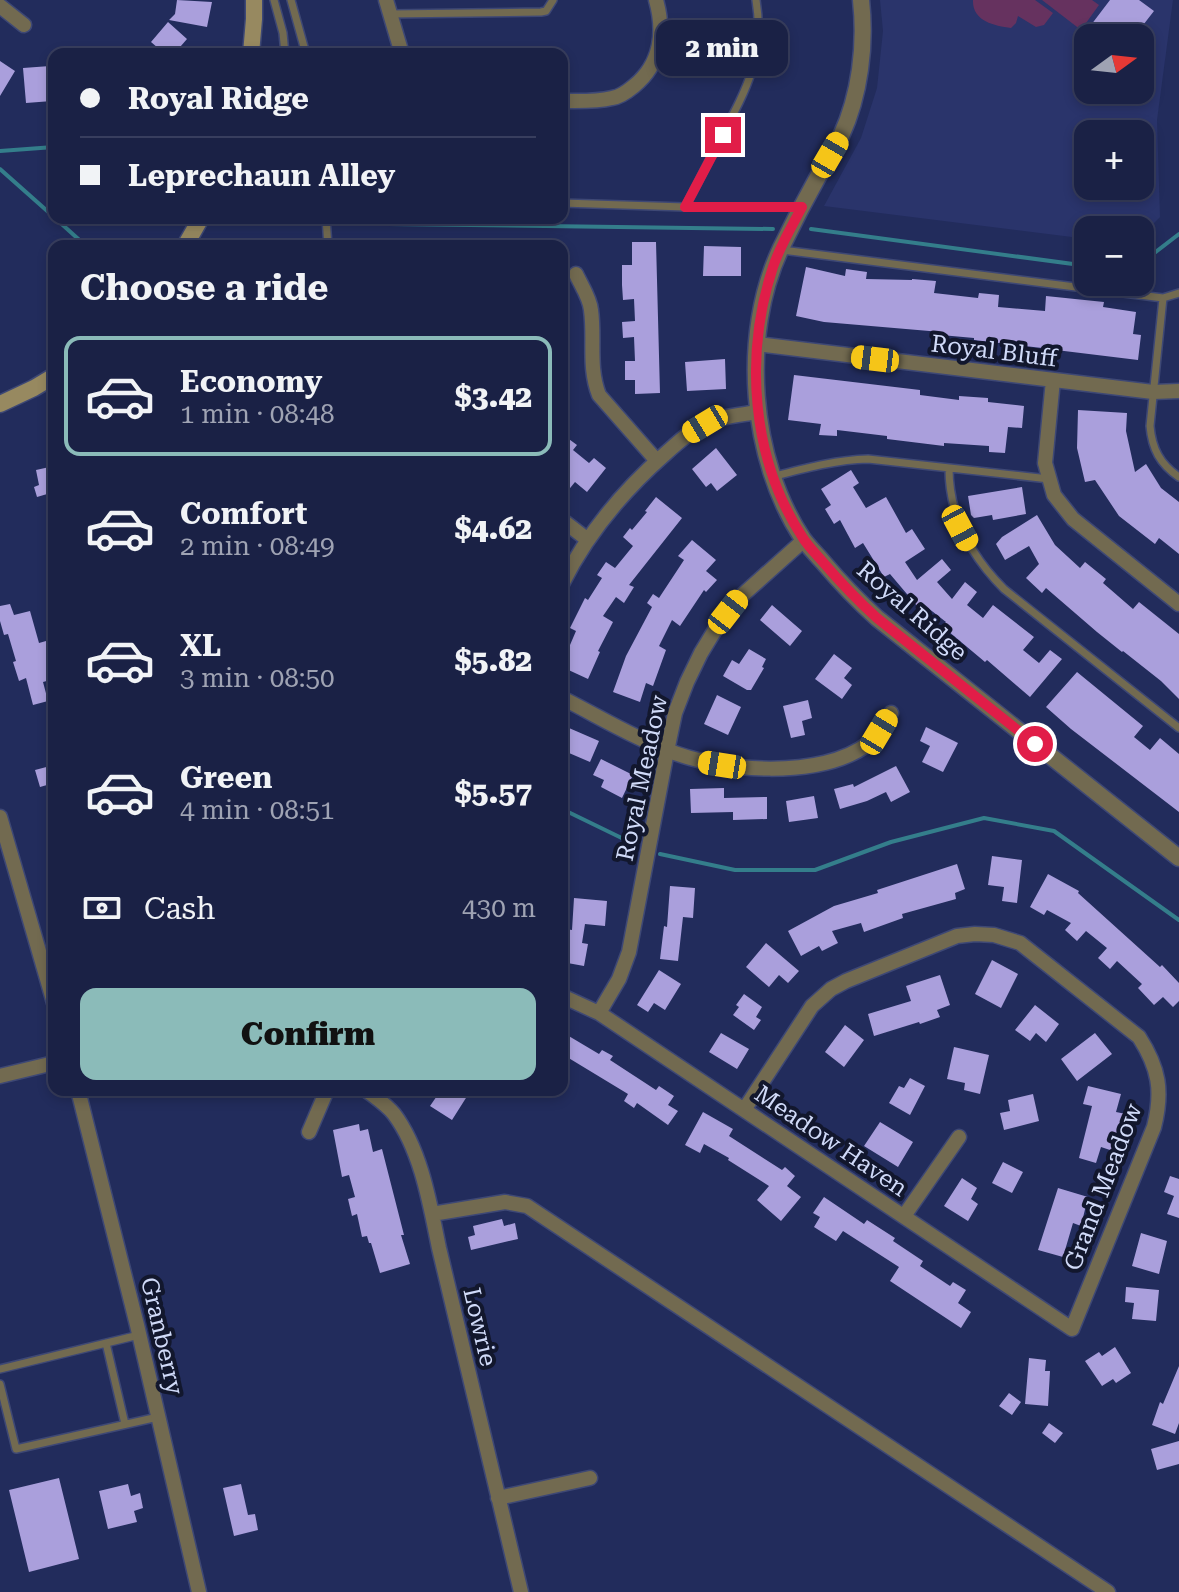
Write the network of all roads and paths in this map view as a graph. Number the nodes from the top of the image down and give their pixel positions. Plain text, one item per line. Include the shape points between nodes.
1 (254, 0) edge
2 (274, 0) edge
3 (291, 0) edge
4 (553, 0) edge
5 (656, 0) edge
6 (756, 0) edge
7 (861, 0) edge
8 (0, 6) edge
9 (388, 7) edge
10 (24, 25) dead end
11 (252, 48) edge
12 (284, 48) edge
13 (304, 48) edge
14 (400, 48) edge
15 (568, 101) edge
16 (568, 203) edge
17 (685, 207) junction
18 (802, 207) junction
19 (780, 250) junction
20 (576, 274) dead end
21 (1179, 293) edge
22 (1163, 298) junction
23 (757, 344) junction
24 (48, 380) edge
25 (1053, 380) junction
26 (1179, 391) edge
27 (1153, 392) junction
28 (0, 404) edge
29 (758, 412) junction
30 (657, 461) junction
31 (949, 468) junction
32 (772, 477) junction
33 (1179, 477) edge
34 (1049, 479) junction
35 (568, 525) edge
36 (588, 540) junction
37 (804, 540) junction
38 (568, 571) edge
39 (1179, 604) edge
40 (568, 701) edge
41 (891, 713) dead end
42 (1179, 728) edge
43 (667, 751) junction
44 (0, 817) edge
45 (1179, 858) edge
46 (48, 982) edge
47 (568, 999) edge
48 (599, 1013) junction
49 (48, 1064) edge
50 (0, 1076) edge
51 (79, 1096) edge
52 (324, 1096) edge
53 (373, 1096) edge
54 (744, 1110) junction
55 (309, 1132) dead end
56 (959, 1137) dead end
57 (432, 1214) junction
58 (904, 1216) junction
59 (1072, 1329) joint
60 (139, 1335) junction
61 (106, 1343) junction
62 (0, 1369) edge
63 (0, 1384) edge
64 (158, 1417) junction
65 (125, 1424) junction
66 (590, 1478) dead end
67 (498, 1498) junction
68 (199, 1592) edge
69 (521, 1592) edge
70 (1108, 1592) edge

1 - 11 main road
2 - 12 lane
3 - 13 lane
4 - 9 lane via 541,12
5 - 15 street via 661,39 646,75 615,98
6 - 17 lane via 757,53 747,87
7 - 18 street, Royal Ridge via 862,57 853,100 841,136
8 - 10 street
9 - 14 street
16 - 17 lane
17 - 18 lane
18 - 19 street, Royal Ridge
19 - 22 lane
19 - 23 street, Royal Ridge
20 - 30 street via 591,307 594,384
21 - 22 lane
22 - 27 lane
23 - 25 street, Royal Bluff
23 - 29 street, Royal Ridge
24 - 28 main road
25 - 27 street, Royal Bluff
25 - 34 street via 1045,463
26 - 27 street, Royal Bluff
27 - 33 lane via 1152,443 1158,458
29 - 30 street via 705,424
29 - 32 street, Royal Ridge
30 - 36 street via 635,480
31 - 32 lane via 847,460
31 - 34 lane
31 - 42 lane via 960,528 988,573
32 - 37 street, Royal Ridge
34 - 39 street via 1067,514
35 - 36 street
36 - 38 street
37 - 43 street, Royal Meadow via 738,599 718,625 687,682
37 - 45 street, Royal Ridge via 877,618
40 - 43 street
41 - 43 street via 868,744 810,766 737,767
43 - 48 street, Royal Meadow via 629,952
44 - 46 street
47 - 48 street, Meadow Haven
48 - 54 street, Meadow Haven
49 - 50 street
51 - 60 street, Granberry
52 - 55 street
53 - 57 street, Lowrie via 392,1112 412,1143
54 - 58 street, Meadow Haven
54 - 59 street, Grand Meadow via 812,1006 831,989 957,936 994,935 1028,948 1139,1037 1160,1089 1154,1127
56 - 58 street
57 - 67 street, Lowrie
57 - 70 street via 505,1202 527,1206
58 - 59 street, Meadow Haven
60 - 61 lane
60 - 64 street, Granberry
61 - 62 lane
61 - 65 lane
63 - 65 lane via 16,1449
64 - 65 lane
64 - 68 street, Granberry
66 - 67 street
67 - 69 street, Lowrie

